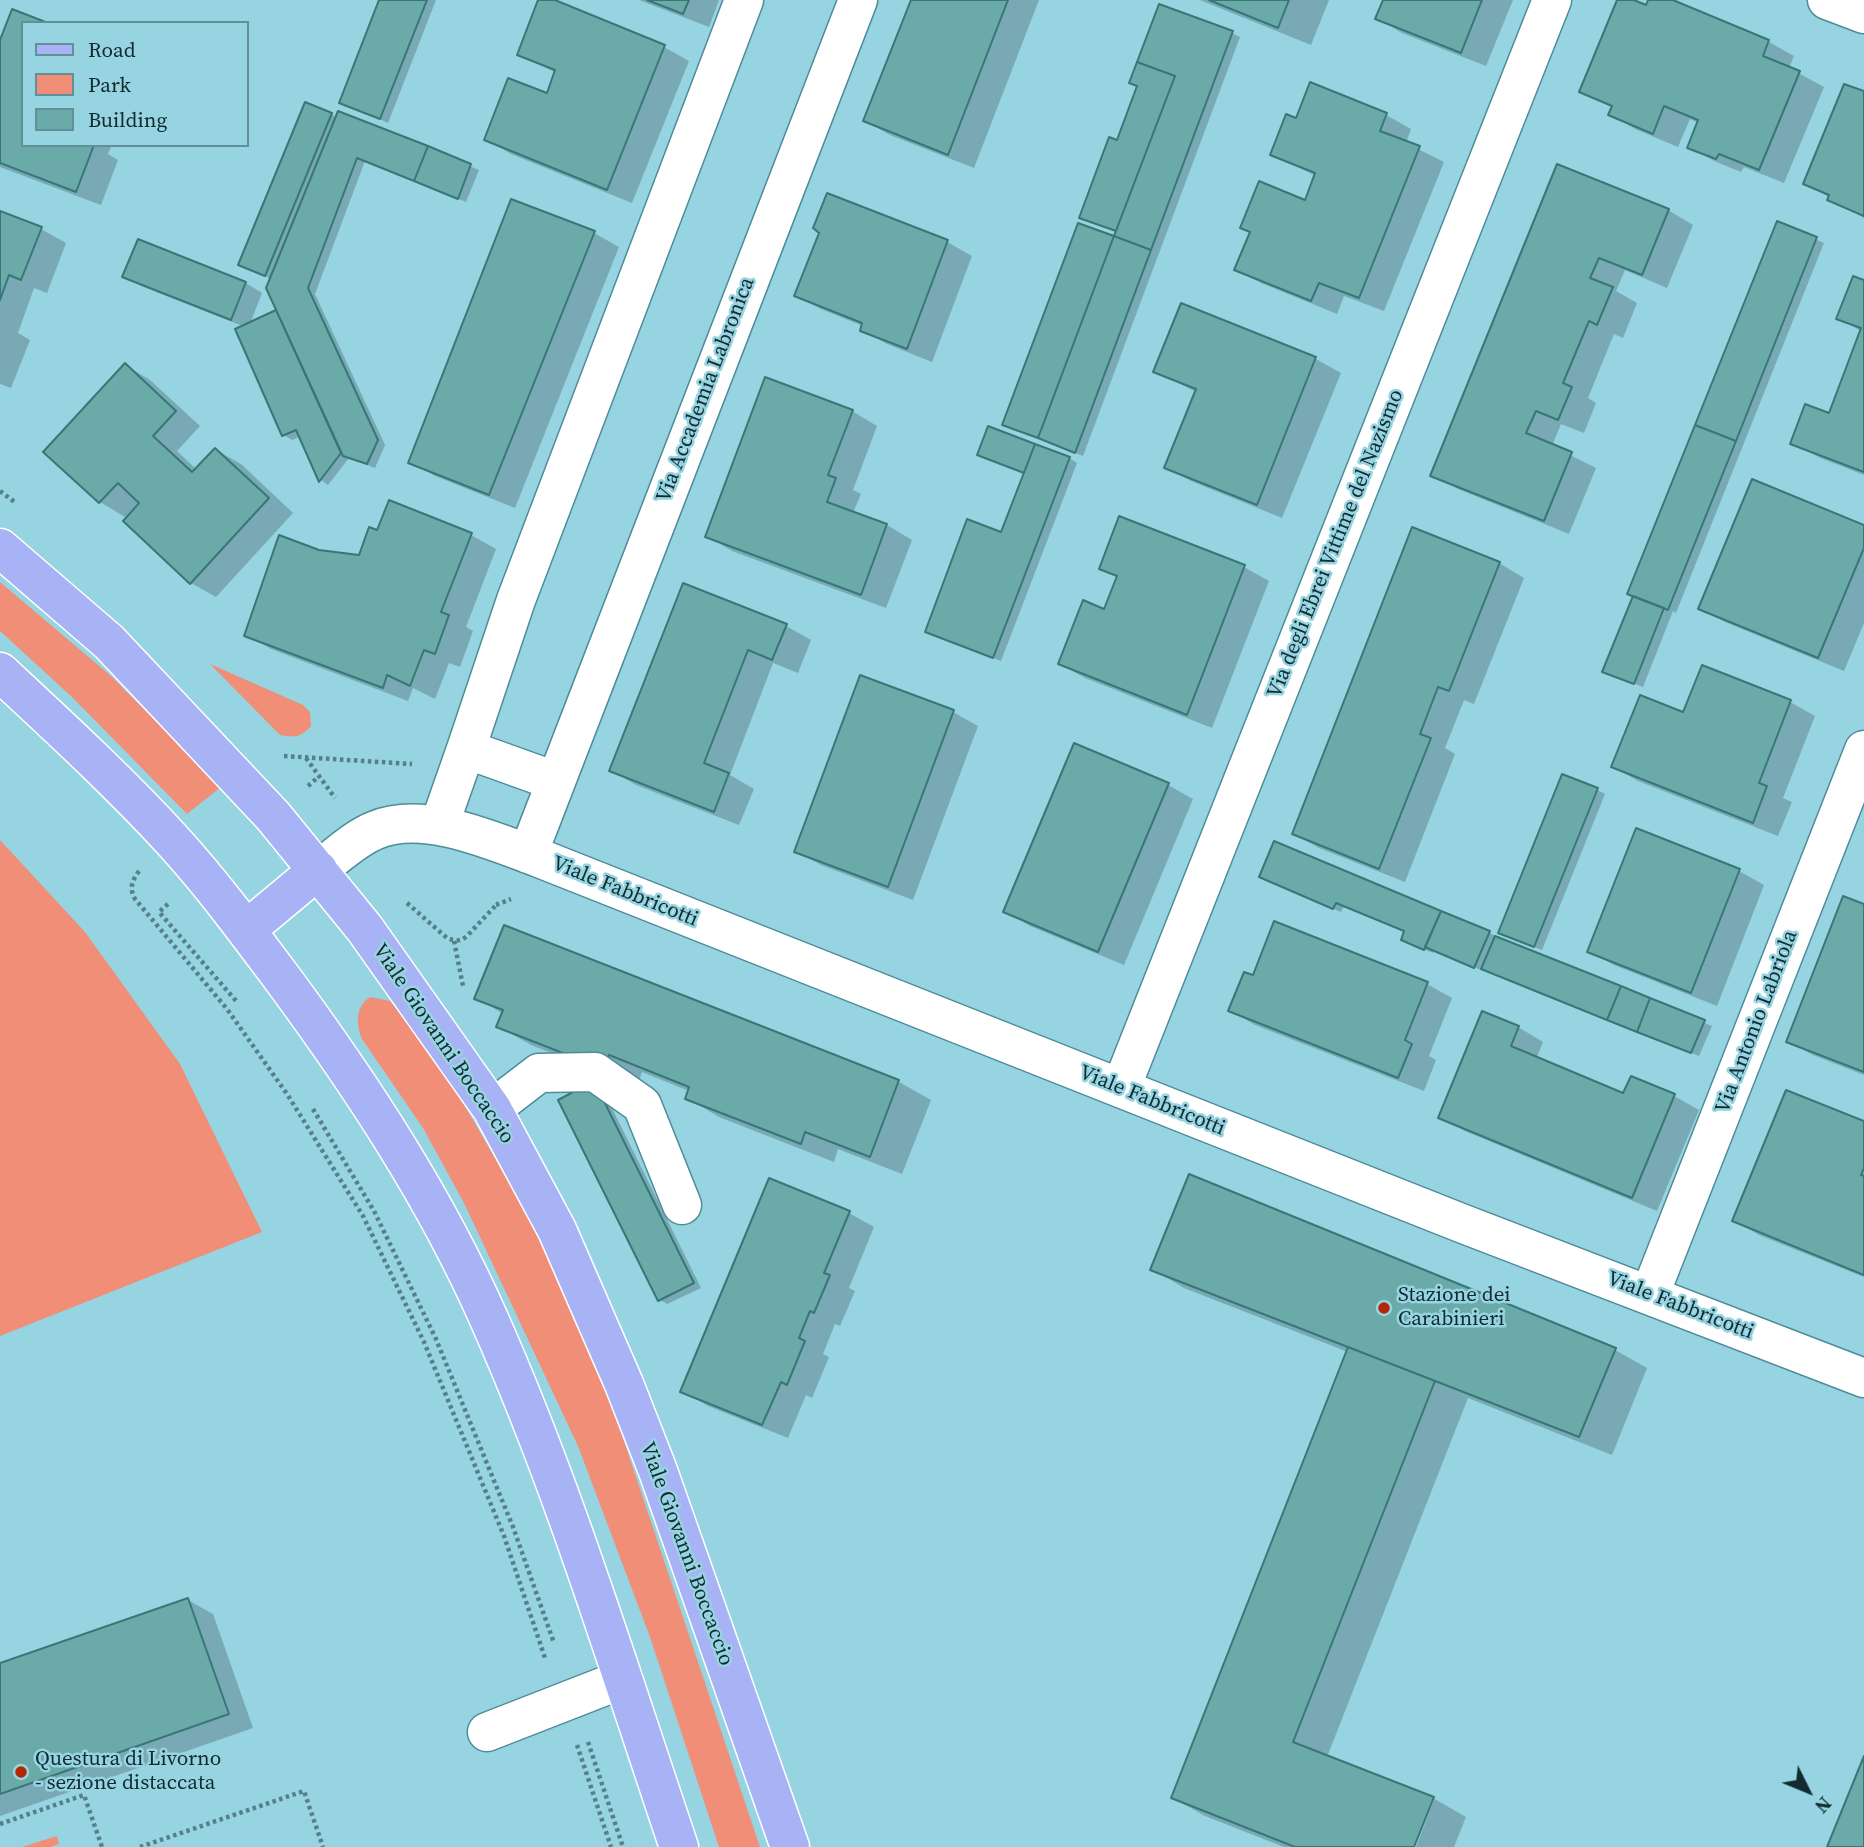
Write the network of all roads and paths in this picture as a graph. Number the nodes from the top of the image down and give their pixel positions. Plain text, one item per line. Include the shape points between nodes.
1 (744, 0) edge
2 (858, 0) edge
3 (1552, 0) edge
4 (1827, 0) edge
5 (1864, 14) edge
6 (0, 548) edge
7 (0, 672) edge
8 (466, 749) junction
9 (1864, 750) edge
10 (278, 754) dead end
11 (306, 758) junction
12 (423, 764) dead end
13 (555, 781) junction
14 (328, 788) dead end
15 (439, 826) junction
16 (533, 856) junction
17 (140, 868) dead end
18 (318, 870) junction
19 (405, 901) dead end
20 (169, 903) dead end
21 (246, 930) junction
22 (244, 1011) dead end
23 (1121, 1088) junction
24 (311, 1107) dead end
25 (492, 1109) junction
26 (682, 1205) dead end
27 (1650, 1294) junction
28 (1864, 1378) edge
29 (554, 1643) dead end
30 (543, 1650) dead end
31 (622, 1679) junction
32 (486, 1732) dead end
33 (587, 1737) dead end
34 (575, 1741) dead end
35 (0, 1824) edge
36 (102, 1847) edge
37 (140, 1847) edge
38 (323, 1847) edge
39 (611, 1847) edge
40 (624, 1847) edge
41 (679, 1847) edge
42 (790, 1847) edge

1 - 8 street via 516,600
2 - 13 street, Via Accademia Labronica
3 - 23 street, Via degli Ebrei Vittime del Nazismo
4 - 5 street
6 - 18 main road, Viale Giovanni Boccaccio via 109,642 243,782
7 - 21 main road via 173,841
8 - 13 street
8 - 15 street
9 - 27 street, Via Antonio Labriola
10 - 11 path
11 - 12 path
11 - 14 path
13 - 16 street, Via Accademia Labronica
15 - 16 street, Viale Fabbricotti
15 - 18 street, Viale Fabbricotti via 416,823 375,830
16 - 19 path via 461,941 447,938
16 - 23 street, Viale Fabbricotti
17 - 30 path via 132,882 135,899 227,1009 363,1216 424,1342 504,1536
18 - 21 main road
18 - 25 main road, Viale Giovanni Boccaccio
20 - 22 path via 159,912
21 - 31 main road via 379,1115 463,1266 537,1436
23 - 27 street, Viale Fabbricotti
24 - 29 path via 374,1211 436,1339 513,1527
25 - 26 street via 539,1073 595,1072 642,1105
25 - 42 main road, Viale Giovanni Boccaccio via 556,1230 624,1384
27 - 28 street, Viale Fabbricotti
31 - 32 street
31 - 41 main road
33 - 40 path
34 - 39 path
35 - 36 path via 84,1795
37 - 38 path via 304,1791

